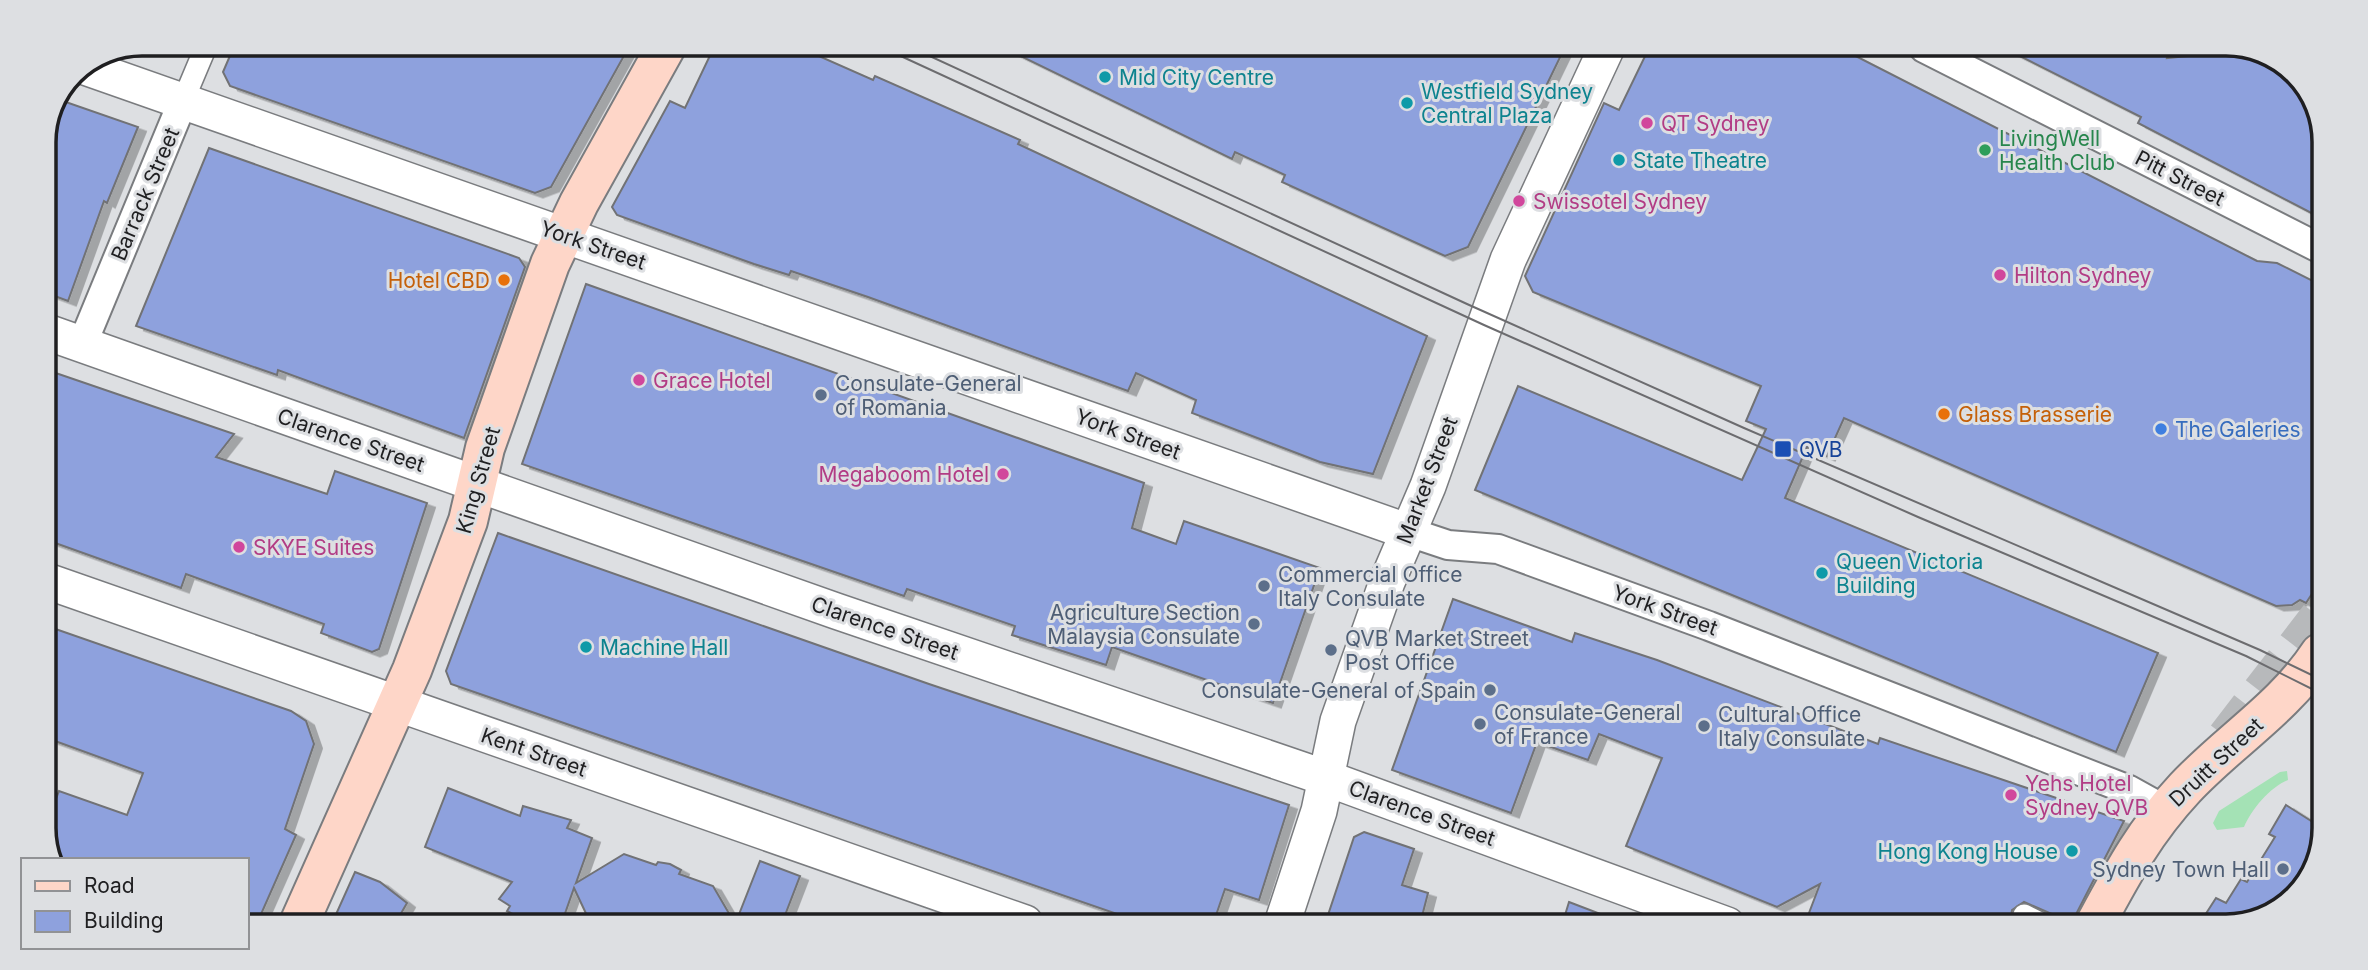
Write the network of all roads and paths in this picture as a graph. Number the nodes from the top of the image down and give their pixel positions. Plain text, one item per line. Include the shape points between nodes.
1 (202, 56) edge
2 (661, 56) edge
3 (1603, 56) edge
4 (1940, 56) edge
5 (94, 70) edge
6 (183, 101) junction
7 (563, 234) junction
8 (2312, 244) edge
9 (56, 335) edge
10 (82, 345) junction
11 (477, 485) junction
12 (1409, 532) junction
13 (56, 584) edge
14 (2312, 665) edge
15 (398, 704) junction
16 (1326, 778) junction
17 (2165, 810) junction
18 (303, 914) edge
19 (999, 914) edge
20 (1285, 914) edge
21 (1697, 914) edge
22 (2101, 914) edge

1 - 6 street, Barrack Street
2 - 7 main road, King Street
3 - 12 street, Market Street via 1508,260
4 - 8 street, Pitt Street
5 - 6 street, York Street
6 - 7 street, York Street
6 - 10 street, Barrack Street
7 - 11 main road, King Street via 485,448
7 - 12 street, York Street
9 - 10 street, Clarence Street
10 - 11 street, Clarence Street
11 - 15 main road, King Street via 468,521
11 - 16 street, Clarence Street
12 - 16 street, Market Street via 1338,721
12 - 17 street, York Street via 1448,545 1498,549 1709,626 2129,790
13 - 15 street, Kent Street
14 - 17 main road, Druitt Street via 2281,703
15 - 18 main road, King Street
15 - 19 street, Kent Street
16 - 20 street, Market Street
16 - 21 street, Clarence Street
17 - 22 main road, Druitt Street via 2144,834

